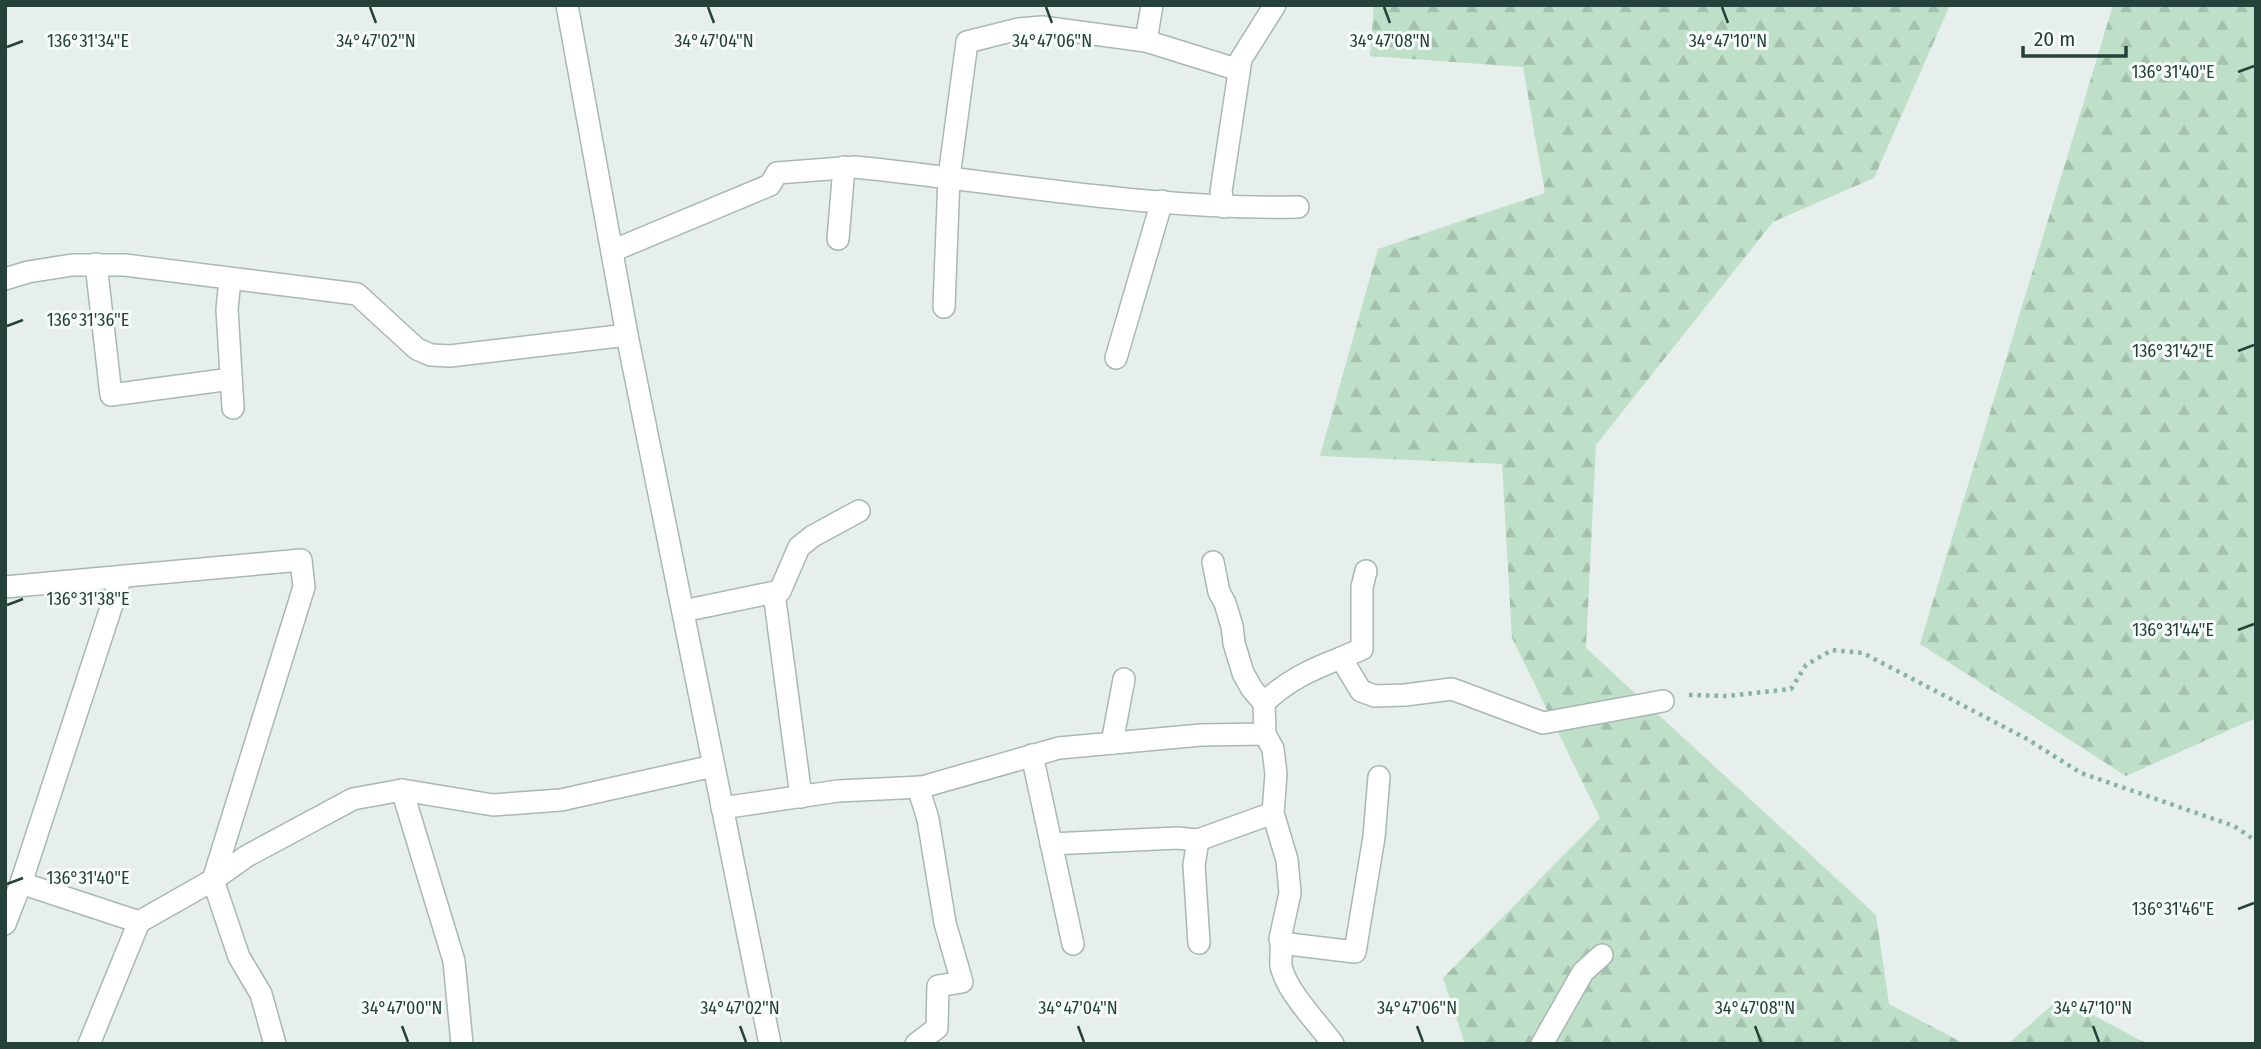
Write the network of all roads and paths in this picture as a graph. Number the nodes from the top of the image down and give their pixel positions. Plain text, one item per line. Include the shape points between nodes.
1 (567, 5) edge
2 (1152, 5) edge
3 (1275, 5) edge
4 (1146, 41) junction
5 (1239, 71) junction
6 (844, 167) junction
7 (949, 177) junction
8 (1162, 201) junction
9 (1224, 207) junction
10 (1298, 207) dead end
11 (838, 239) dead end
12 (612, 251) junction
13 (96, 264) junction
14 (5, 279) edge
15 (230, 279) junction
16 (944, 307) dead end
17 (627, 335) junction
18 (1116, 358) dead end
19 (231, 379) junction
20 (233, 408) dead end
21 (859, 511) dead end
22 (1213, 562) dead end
23 (1366, 571) dead end
24 (121, 577) junction
25 (5, 587) edge
26 (774, 593) junction
27 (683, 611) junction
28 (1341, 658) junction
29 (1124, 679) dead end
30 (1663, 701) joint
31 (1264, 702) junction
32 (1265, 734) junction
33 (1112, 743) junction
34 (1032, 755) junction
35 (713, 766) junction
36 (1379, 777) dead end
37 (918, 787) junction
38 (402, 790) junction
39 (801, 796) junction
40 (722, 808) junction
41 (1273, 813) junction
42 (1198, 840) junction
43 (2256, 841) edge
44 (1051, 844) junction
45 (213, 880) junction
46 (21, 883) junction
47 (139, 922) junction
48 (5, 924) edge
49 (1199, 943) dead end
50 (1073, 944) dead end
51 (1282, 945) junction
52 (1602, 955) dead end
53 (89, 1044) edge
54 (275, 1044) edge
55 (462, 1044) edge
56 (769, 1044) edge
57 (916, 1044) edge
58 (1333, 1044) edge
59 (1542, 1044) edge

1 - 12 street
2 - 4 street
3 - 5 street via 1241,59
4 - 5 street
4 - 7 street via 1042,27 967,42
5 - 9 street via 1221,192
6 - 7 street
6 - 11 street
6 - 12 street via 777,173 770,185
7 - 8 street
7 - 16 street
8 - 9 street
8 - 18 street
9 - 10 street
12 - 17 street
13 - 14 street via 44,269
13 - 15 street
13 - 19 street via 111,395
15 - 17 street via 357,295 418,349 431,355
15 - 19 street
17 - 27 street
19 - 20 street
21 - 26 street via 799,547
22 - 31 street via 1243,673
23 - 28 street via 1362,649
24 - 25 street
24 - 45 street via 301,560 304,587
24 - 46 street
26 - 27 street
26 - 39 street
27 - 35 street
28 - 30 street via 1361,691 1375,696 1452,689 1543,723
28 - 31 street via 1308,670
29 - 33 street
30 - 43 path via 1791,689 1806,665 1832,650 1863,653 2027,739 2081,773 2234,826
31 - 32 street
32 - 33 street
32 - 41 street via 1273,749 1276,774
33 - 34 street
34 - 37 street
34 - 44 street
35 - 38 street via 561,800 493,805
35 - 40 street
36 - 51 street via 1355,952
37 - 39 street
37 - 57 street via 928,819 945,923 962,982 938,986 937,1028
38 - 45 street via 353,799 247,856
38 - 55 street via 454,961
39 - 40 street
40 - 56 street
41 - 42 street
41 - 51 street via 1287,860 1290,893
42 - 44 street
42 - 49 street via 1194,864
44 - 50 street
45 - 47 street
45 - 54 street via 239,957 261,994
46 - 47 street
46 - 48 street
47 - 53 street
51 - 58 street via 1281,966 1289,985
52 - 59 street via 1583,972

